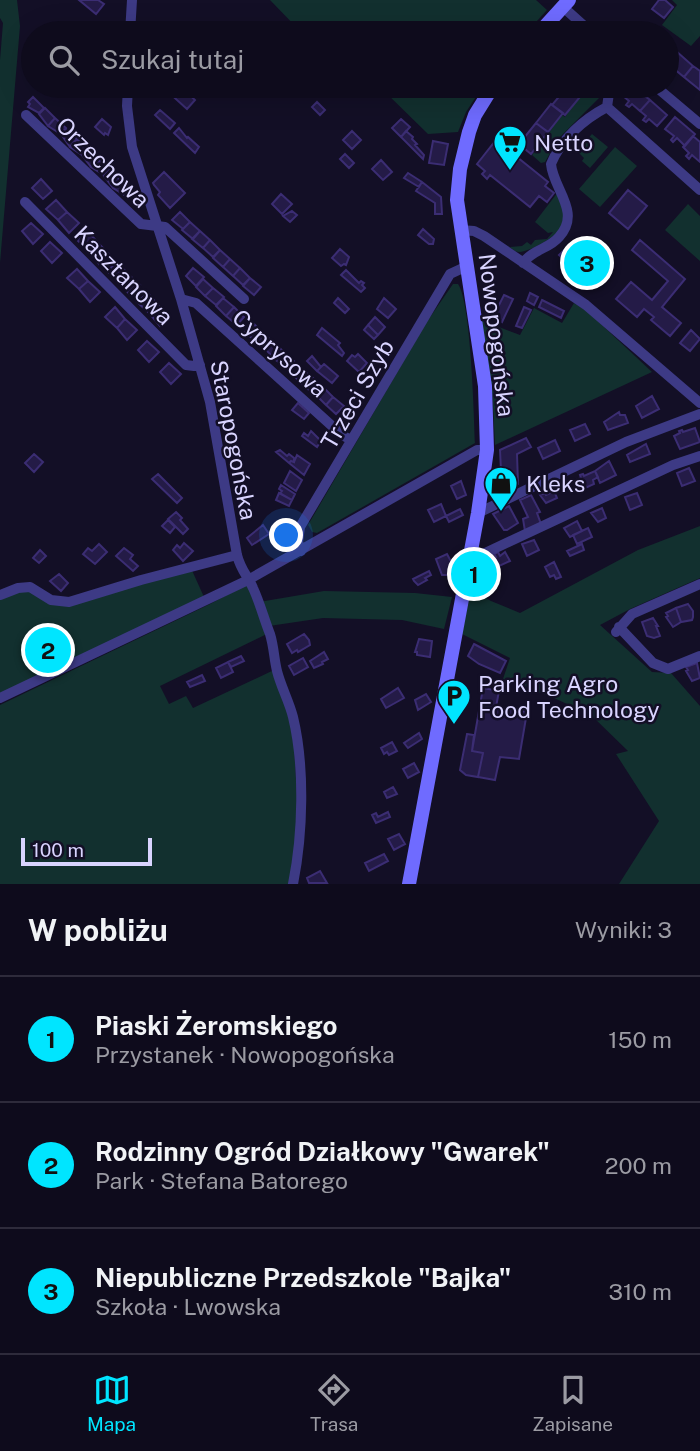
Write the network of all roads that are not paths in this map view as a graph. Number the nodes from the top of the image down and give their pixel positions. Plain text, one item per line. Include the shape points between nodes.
1 (132, 0) edge
2 (566, 4) edge
3 (131, 21) edge
4 (550, 21) edge
5 (581, 21) edge
6 (127, 98) edge
7 (486, 98) edge
8 (608, 98) edge
9 (669, 98) edge
10 (607, 107) junction
11 (26, 116) dead end
12 (700, 124) edge
13 (700, 190) edge
14 (25, 202) dead end
15 (157, 226) junction
16 (460, 230) junction
17 (523, 263) junction
18 (465, 267) junction
19 (181, 299) junction
20 (244, 299) dead end
21 (200, 365) junction
22 (696, 400) edge
23 (700, 414) edge
24 (688, 418) junction
25 (351, 440) junction
26 (486, 450) junction
27 (700, 456) edge
28 (478, 513) junction
29 (301, 551) junction
30 (470, 553) junction
31 (237, 555) junction
32 (248, 580) junction
33 (700, 584) edge
34 (0, 595) edge
35 (700, 656) edge
36 (0, 698) edge
37 (293, 884) edge
38 (409, 884) edge

1 - 3 street
2 - 4 street
2 - 5 street
6 - 15 street, Staropogońska via 132,147
7 - 16 street, Nowopogońska via 469,132 460,169
8 - 10 street
9 - 12 street
10 - 13 street
10 - 17 street via 567,138 555,155 551,169 566,203 565,228 559,238 534,251
11 - 15 street, Orzechowa via 141,224
14 - 21 street, Kasztanowa via 186,365
15 - 19 street, Staropogońska
15 - 20 street, Orzechowa via 165,227
16 - 17 street via 474,231
16 - 18 street, Nowopogońska
17 - 22 street via 586,305
18 - 25 street, Trzeci Szyb via 450,274
18 - 26 street, Nowopogońska via 485,386
19 - 21 street, Staropogońska
19 - 25 street, Cyprysowa via 196,303
21 - 31 street, Staropogońska
22 - 24 street
23 - 24 street
24 - 28 street via 626,442
25 - 29 street, Trzeci Szyb via 300,527
26 - 28 street, Nowopogońska
26 - 29 street via 477,450
27 - 30 street via 483,554
28 - 30 street, Nowopogońska
29 - 32 street
30 - 38 street, Nowopogońska
31 - 32 street, Staropogońska
31 - 34 street via 69,602 51,600 30,587
32 - 36 street
32 - 37 street, Staropogońska via 275,650 296,732 300,797
33 - 35 street via 632,614 617,629 653,663 668,669

